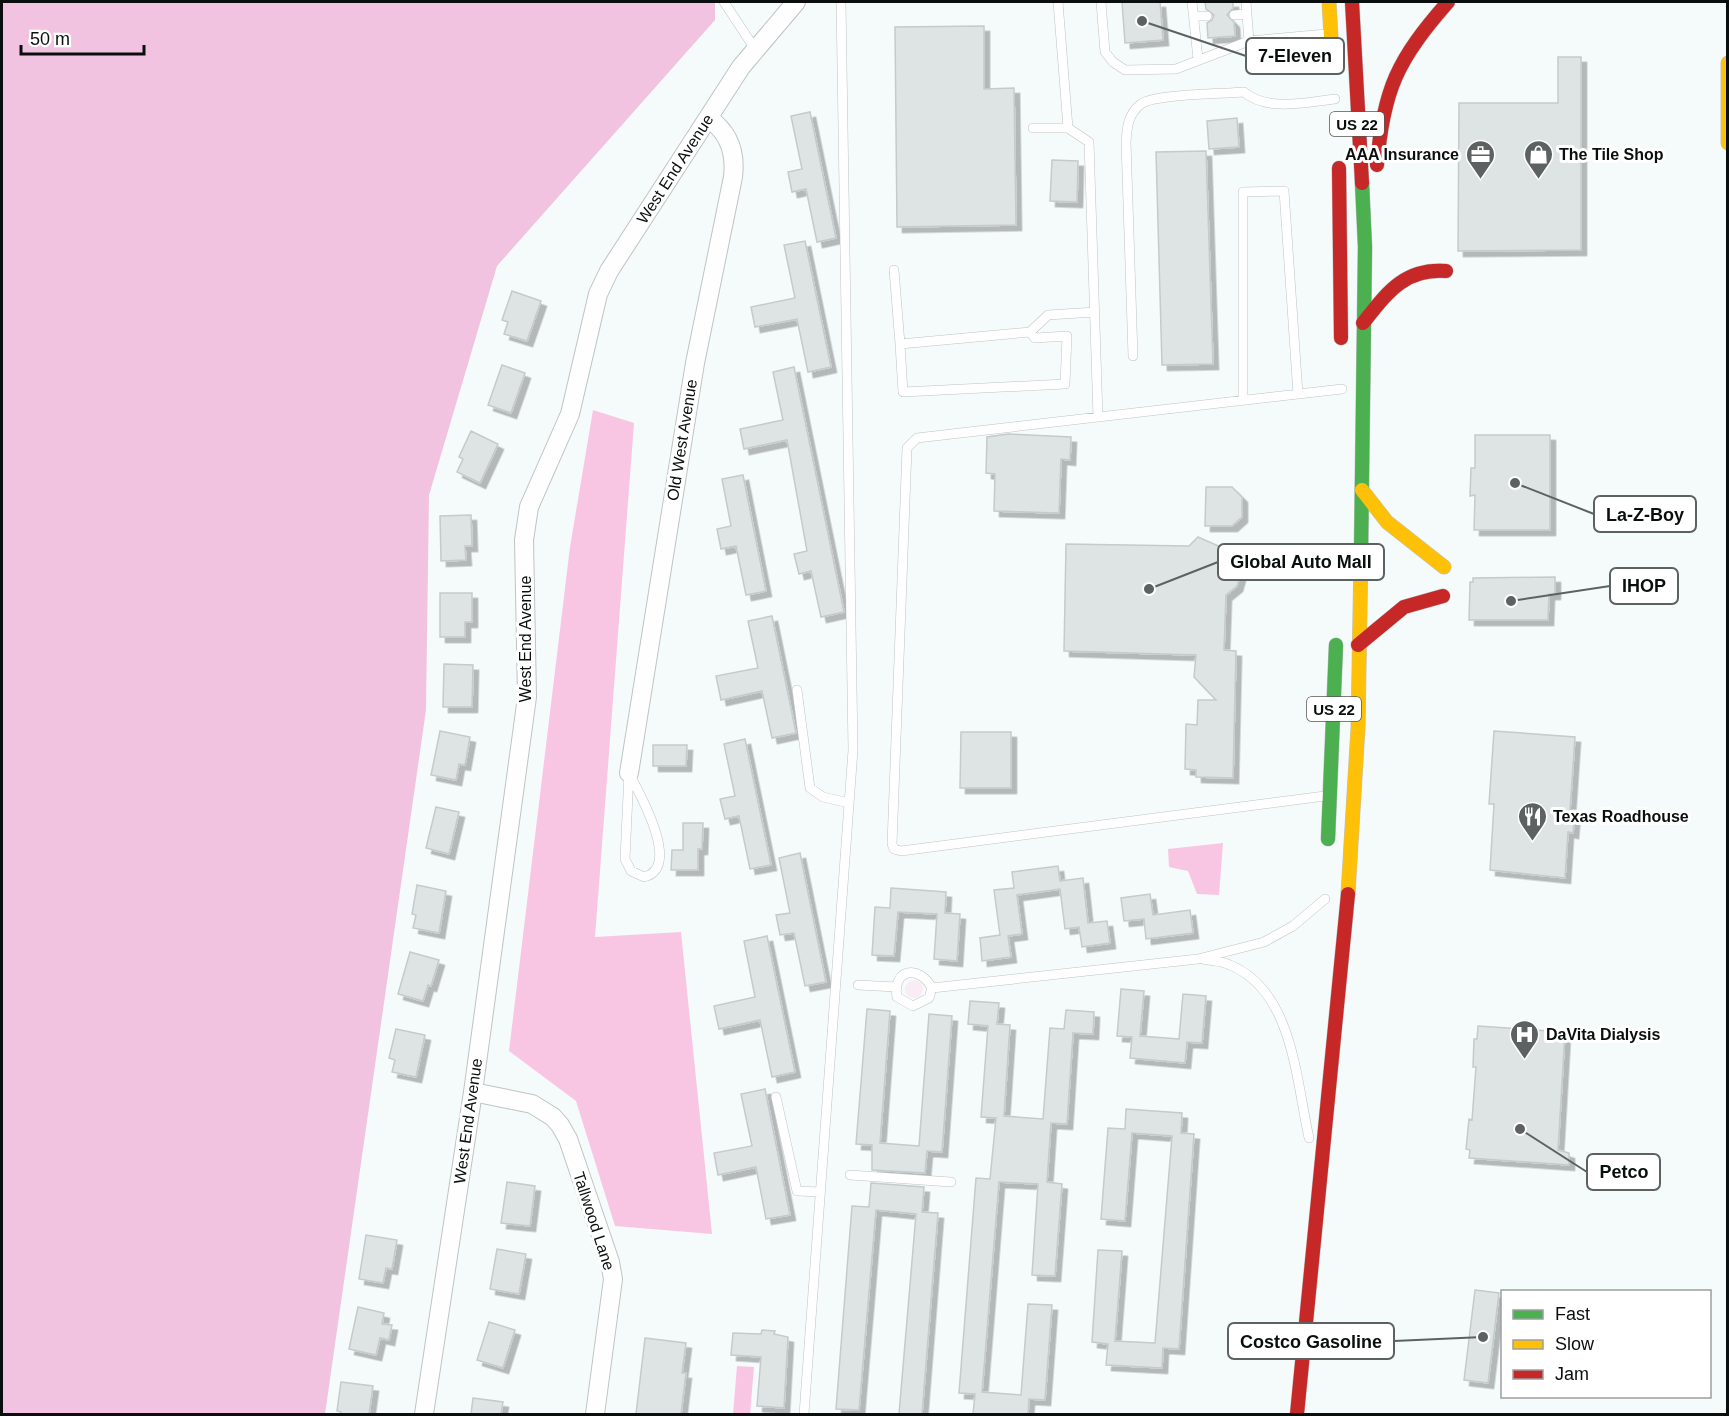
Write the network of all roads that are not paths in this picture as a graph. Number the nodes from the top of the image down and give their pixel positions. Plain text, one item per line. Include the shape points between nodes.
1 (724, 2) edge
2 (796, 2) edge
3 (841, 2) edge
4 (1059, 2) edge
5 (1101, 2) edge
6 (1192, 2) edge
7 (1246, 2) edge
8 (1329, 2) edge
9 (1352, 2) edge
10 (1448, 2) edge
11 (1247, 14) junction
12 (1234, 15) dead end
13 (1194, 16) junction
14 (1207, 16) dead end
15 (1331, 33) junction
16 (1250, 41) junction
17 (755, 50) junction
18 (1198, 59) junction
19 (1728, 63) edge
20 (1333, 66) dead end
21 (1335, 100) dead end
22 (708, 118) junction
23 (1033, 128) dead end
24 (1068, 128) junction
25 (1728, 143) edge
26 (1339, 157) dead end
27 (1365, 247) junction
28 (894, 270) dead end
29 (1446, 270) dead end
30 (1095, 312) junction
31 (1363, 323) junction
32 (1030, 332) junction
33 (900, 344) junction
34 (1342, 355) dead end
35 (1133, 356) dead end
36 (1342, 389) dead end
37 (1298, 394) junction
38 (1243, 400) junction
39 (1098, 417) junction
40 (1362, 490) junction
41 (1444, 567) dead end
42 (1443, 596) dead end
43 (1336, 636) dead end
44 (1358, 645) junction
45 (796, 690) dead end
46 (629, 773) junction
47 (1331, 795) junction
48 (849, 804) junction
49 (1328, 853) dead end
50 (1325, 893) joint
51 (1323, 923) dead end
52 (1198, 958) junction
53 (858, 985) dead end
54 (896, 987) junction
55 (932, 988) junction
56 (1313, 1078) dead end
57 (473, 1092) junction
58 (776, 1097) dead end
59 (1308, 1144) joint
60 (850, 1175) dead end
61 (951, 1182) dead end
62 (820, 1192) junction
63 (424, 1414) edge
64 (595, 1414) edge
65 (804, 1414) edge
66 (1297, 1414) edge

1 - 17 lane
2 - 17 street, West End Avenue
3 - 48 lane via 853,750
4 - 24 lane
5 - 18 lane via 1104,52 1125,70 1176,69
6 - 13 lane
7 - 11 lane
8 - 15 main road
9 - 27 main road, US 22
10 - 27 main road via 1403,55 1392,80 1380,123
11 - 12 lane
11 - 16 lane
13 - 14 lane
13 - 18 lane
15 - 16 lane
15 - 20 main road
16 - 18 lane
17 - 22 street, West End Avenue
19 - 25 main road
21 - 35 lane via 1272,103 1251,99 1244,92 1150,99 1133,112 1127,124 1126,142
22 - 46 street, Old West Avenue via 719,125 735,162 695,363
22 - 57 street, West End Avenue via 598,294 570,414 529,507 524,540 527,697
23 - 24 lane
24 - 30 lane via 1089,142
26 - 34 main road, US 22
27 - 31 main road, US 22
28 - 33 lane
29 - 31 main road via 1427,268 1410,275 1384,297
30 - 32 lane via 1048,315
30 - 39 lane
31 - 40 main road, US 22
32 - 33 lane
32 - 33 lane via 1035,338 1067,336 1065,384 903,392
36 - 37 lane
37 - 38 lane
37 - 38 lane via 1284,191 1242,192
38 - 39 lane
39 - 47 lane via 917,438 907,448 894,849
40 - 41 main road via 1387,522
40 - 44 main road, US 22
42 - 44 main road via 1404,607
43 - 47 main road, US 22
44 - 66 main road, US 22 via 1358,728 1347,914
45 - 48 lane via 810,788 823,797
46 - 46 lane via 625,859 631,871 644,877 656,869 659,844
47 - 49 main road, US 22
48 - 62 lane
50 - 51 main road
50 - 52 lane via 1293,926 1264,942
52 - 55 lane
52 - 59 lane via 1230,964 1271,997 1285,1025
53 - 54 lane
54 - 55 lane via 900,978 918,973 927,978
54 - 55 lane via 897,997 914,1006 929,998
56 - 59 main road
57 - 63 street, West End Avenue
57 - 64 street, Tallwood Lane via 532,1104 553,1117 568,1139 613,1279
58 - 62 lane via 796,1191
60 - 61 lane
62 - 65 lane

